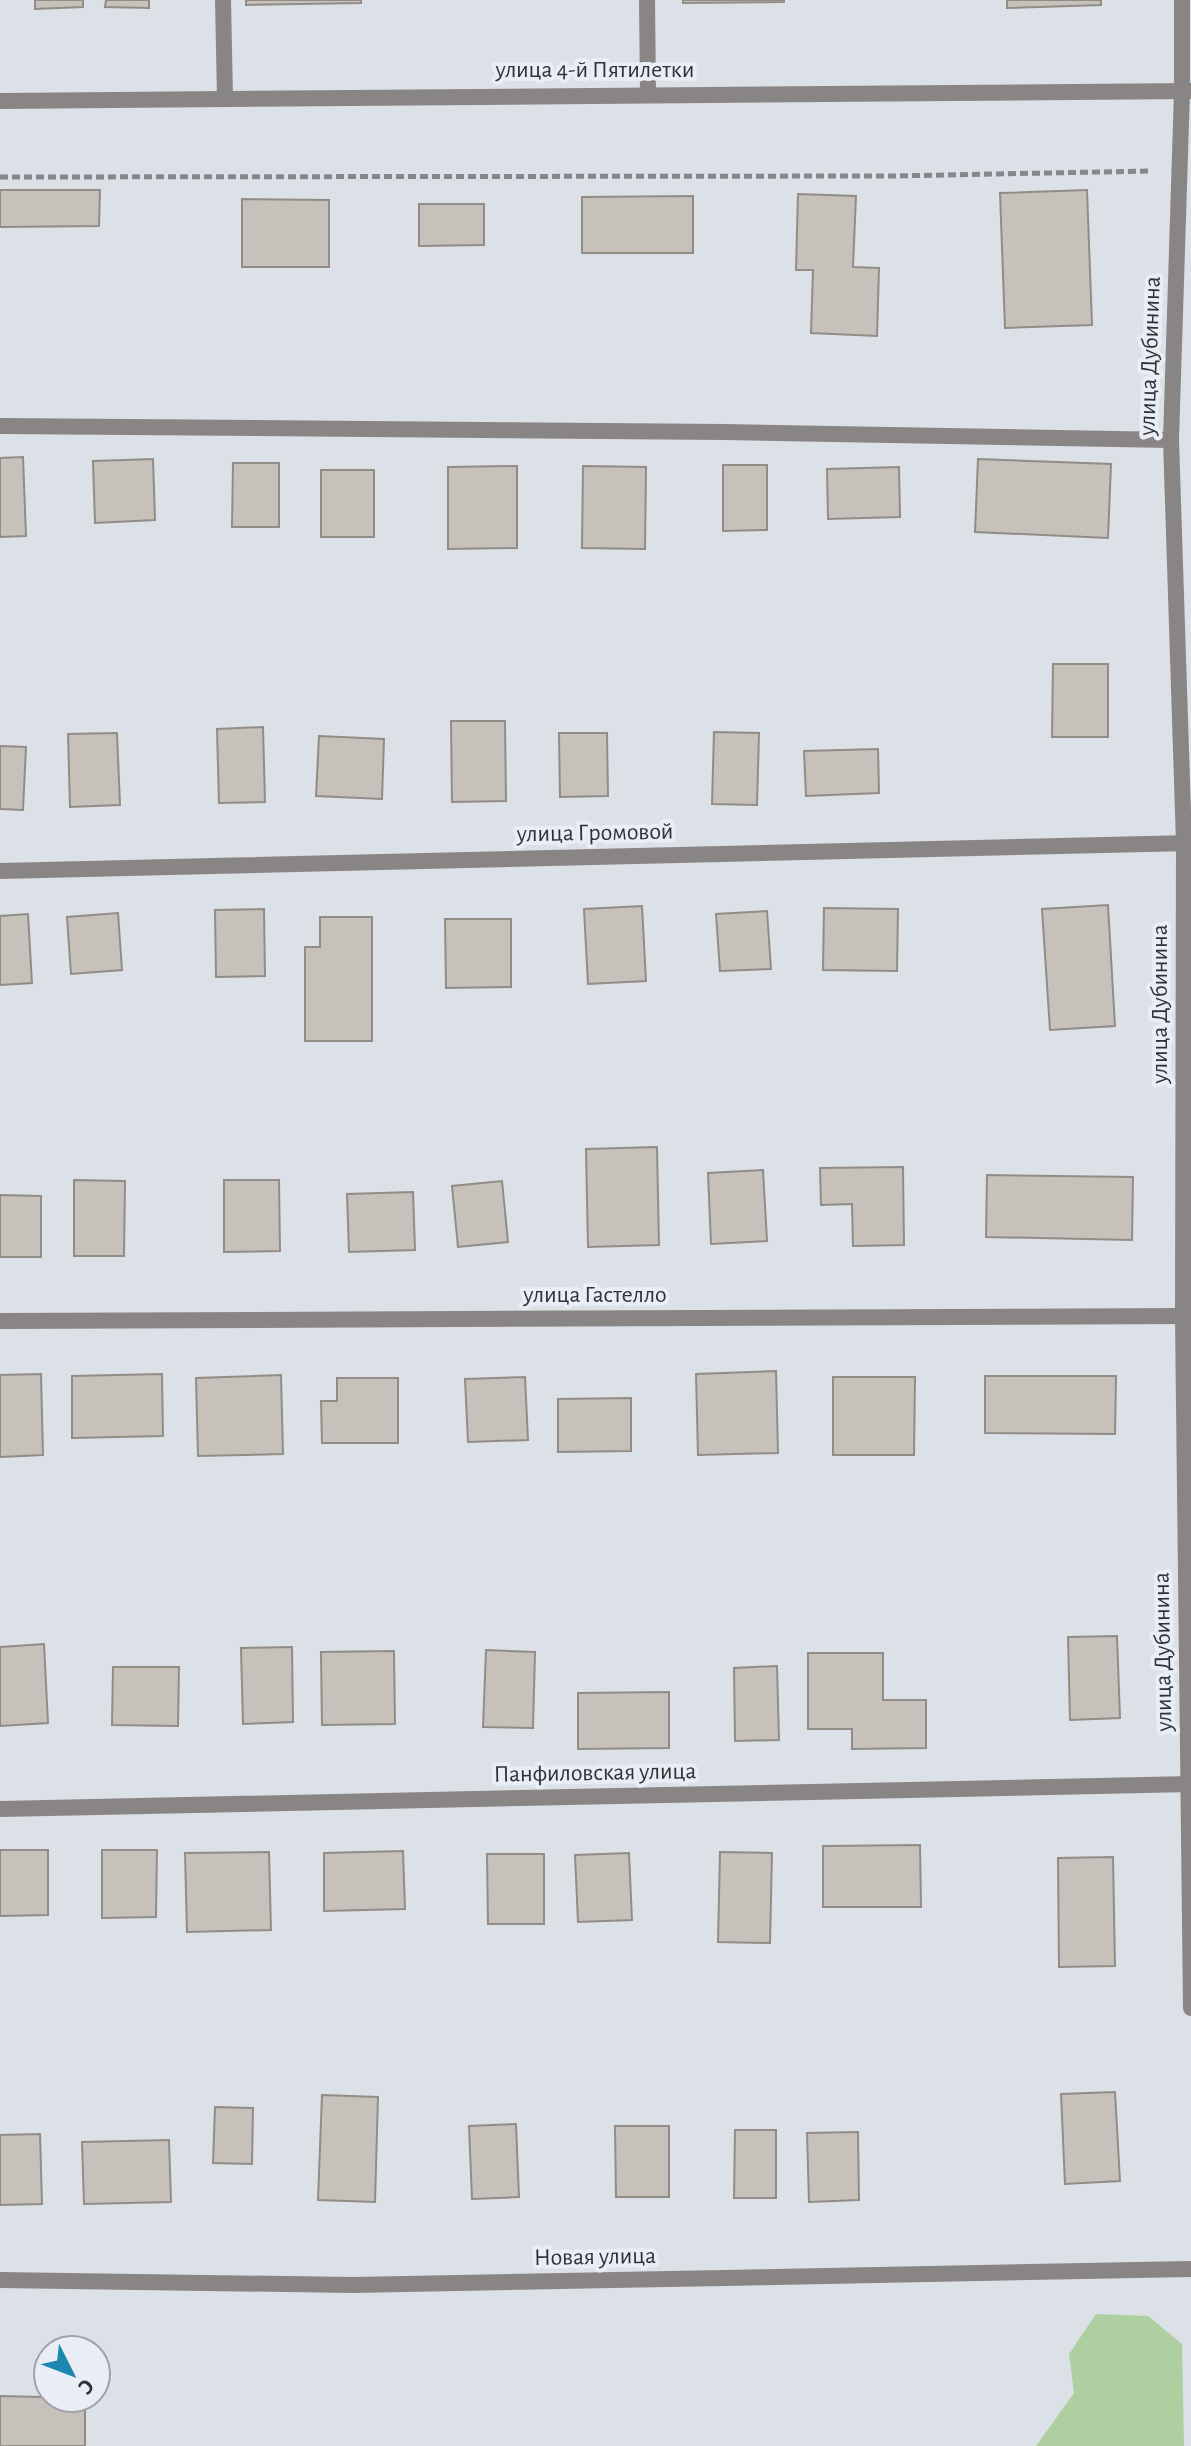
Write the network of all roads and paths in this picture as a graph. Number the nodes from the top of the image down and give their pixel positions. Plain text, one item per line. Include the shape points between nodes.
1 (223, 0) edge
2 (647, 0) edge
3 (1182, 0) edge
4 (1187, 91) edge
5 (648, 93) junction
6 (225, 97) junction
7 (0, 101) edge
8 (1180, 170) junction
9 (0, 177) edge
10 (0, 426) edge
11 (1171, 440) junction
12 (1188, 843) edge
13 (0, 871) edge
14 (1187, 1316) edge
15 (0, 1321) edge
16 (1190, 1784) edge
17 (0, 1809) edge
18 (1191, 2008) edge
19 (1191, 2269) edge
20 (0, 2280) edge

1 - 6 street
2 - 5 street
3 - 4 street, улица Дубинина
4 - 5 street, улица 4-й Пятилетки
4 - 8 street, улица Дубинина
5 - 6 street, улица 4-й Пятилетки
6 - 7 street, улица 4-й Пятилетки
8 - 9 path via 892,176
8 - 11 street, улица Дубинина
10 - 11 street
11 - 12 street, улица Дубинина
12 - 13 street, улица Громовой
12 - 14 street, улица Дубинина
14 - 15 street, улица Гастелло
14 - 16 street, улица Дубинина
16 - 17 street, Панфиловская улица
16 - 18 street, улица Дубинина
19 - 20 street, Новая улица via 353,2285

